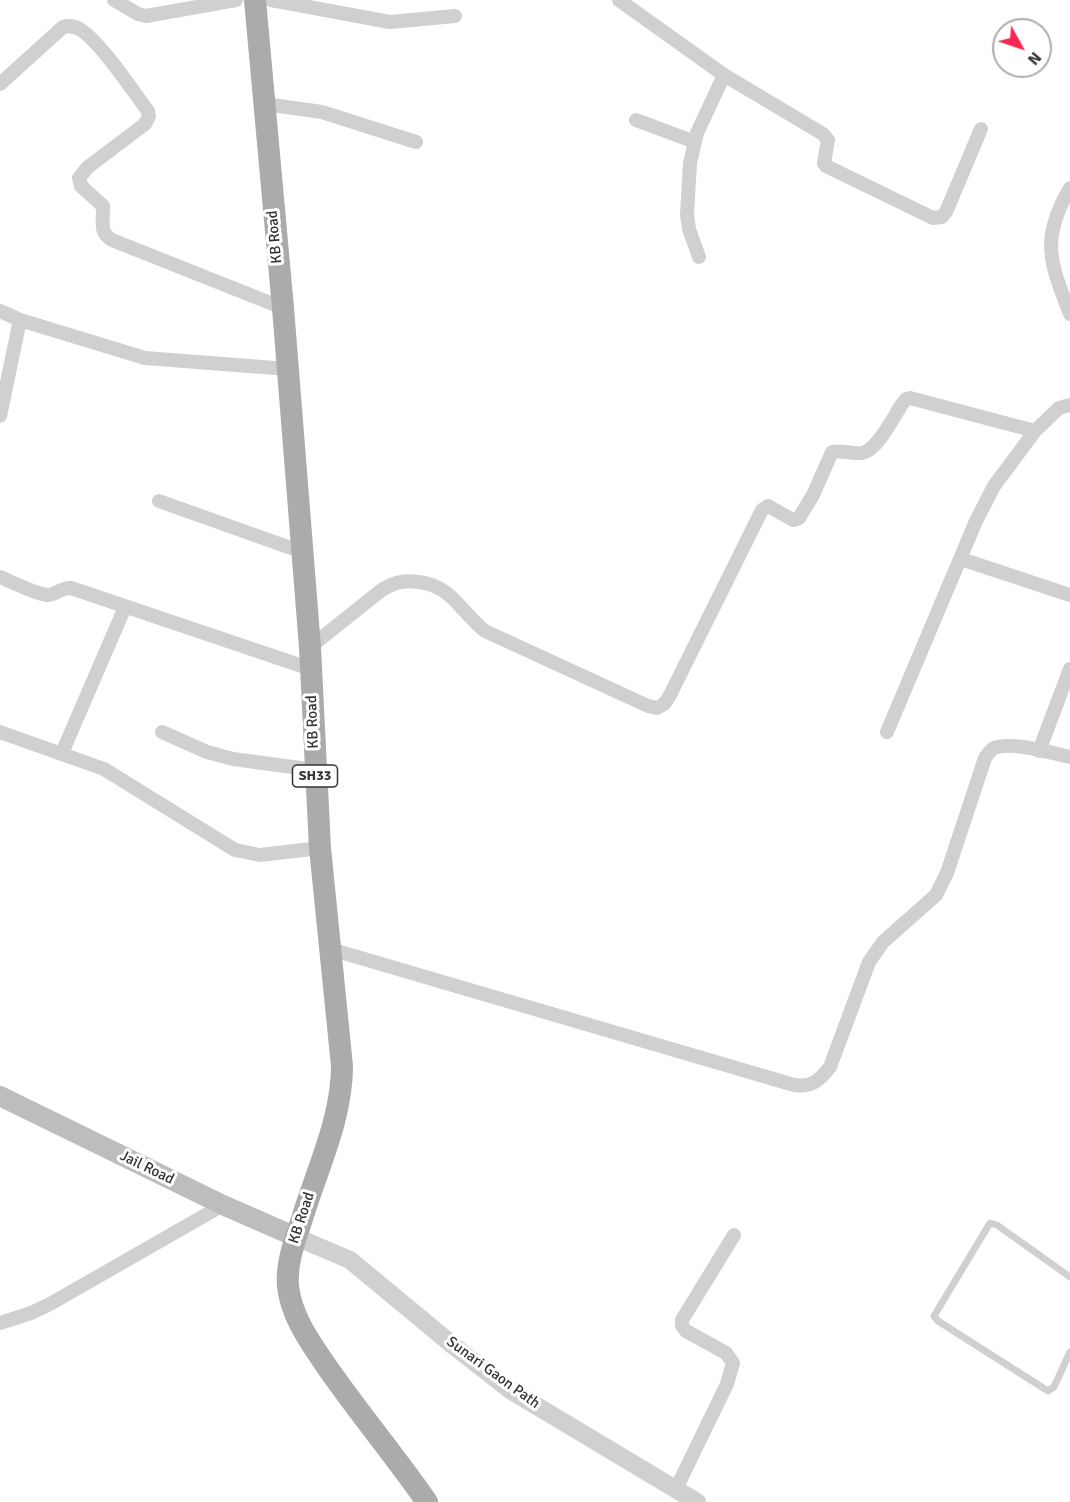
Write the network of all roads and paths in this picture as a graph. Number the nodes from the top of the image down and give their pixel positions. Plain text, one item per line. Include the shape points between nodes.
1 (114, 0) edge
2 (236, 0) edge
3 (255, 0) edge
4 (271, 0) edge
5 (619, 0) edge
6 (455, 16) dead end
7 (724, 75) junction
8 (0, 84) edge
9 (265, 104) junction
10 (636, 120) dead end
11 (981, 129) dead end
12 (416, 142) dead end
13 (694, 142) junction
14 (1070, 188) edge
15 (699, 257) dead end
16 (283, 308) junction
17 (0, 311) edge
18 (1070, 314) edge
19 (20, 320) junction
20 (288, 369) junction
21 (1070, 405) edge
22 (0, 416) edge
23 (1035, 431) junction
24 (159, 501) dead end
25 (302, 552) junction
26 (961, 559) junction
27 (0, 577) edge
28 (1070, 595) edge
29 (126, 607) junction
30 (310, 658) junction
31 (1070, 669) edge
32 (0, 732) edge
33 (162, 732) dead end
34 (887, 732) dead end
35 (1039, 751) junction
36 (62, 753) junction
37 (1070, 757) edge
38 (315, 770) junction
39 (320, 848) junction
40 (330, 949) junction
41 (0, 1096) edge
42 (223, 1205) junction
43 (734, 1234) dead end
44 (296, 1237) junction
45 (1070, 1277) edge
46 (0, 1323) edge
47 (1070, 1352) edge
48 (676, 1489) junction
49 (427, 1502) edge
50 (698, 1502) edge

1 - 2 street via 146,16
3 - 9 main road, KB Road / SH33
4 - 6 street via 390,22
5 - 7 street
7 - 11 street via 823,134 828,140 826,166 933,218 946,212
7 - 13 street
8 - 16 street via 63,27 80,29 149,116 146,124 79,178 81,186 103,206 104,235
9 - 12 street via 312,109
9 - 16 main road, KB Road / SH33
10 - 13 street
13 - 15 street via 687,214
14 - 18 street via 1053,226 1050,253
16 - 20 main road, KB Road / SH33
17 - 19 street
19 - 20 street via 145,358
19 - 22 street
20 - 25 main road, KB Road / SH33
21 - 23 street via 1059,408
23 - 26 street via 994,486
23 - 30 street via 910,398 868,450 832,452 799,518 793,520 768,506 762,510 669,697 657,708 485,631 445,590 426,582 405,580 383,589
24 - 25 street
25 - 30 main road, KB Road / SH33
26 - 28 street
26 - 34 street
27 - 29 street via 44,594 67,587
29 - 30 street
29 - 36 street
30 - 38 main road, KB Road / SH33
31 - 35 street
32 - 36 street
33 - 38 street via 233,759
35 - 37 street
35 - 40 street via 996,747 985,758 942,884 928,903 875,952 830,1067 821,1078 803,1087
36 - 39 street via 115,775 235,850 260,855
38 - 39 main road, KB Road / SH33
39 - 40 main road, KB Road / SH33
40 - 44 main road, KB Road / SH33 via 342,1089
41 - 42 main road, Jail Road
42 - 44 main road, Jail Road
42 - 46 street via 50,1304
43 - 48 street via 682,1320 686,1331 726,1353 733,1363 727,1384
44 - 48 street, Sunari Gaon Path via 350,1260 510,1390
44 - 49 main road, KB Road / SH33 via 288,1284 300,1323 344,1391
45 - 47 lane via 990,1223 934,1316 1048,1391 1054,1387
48 - 50 street, Sunari Gaon Path

